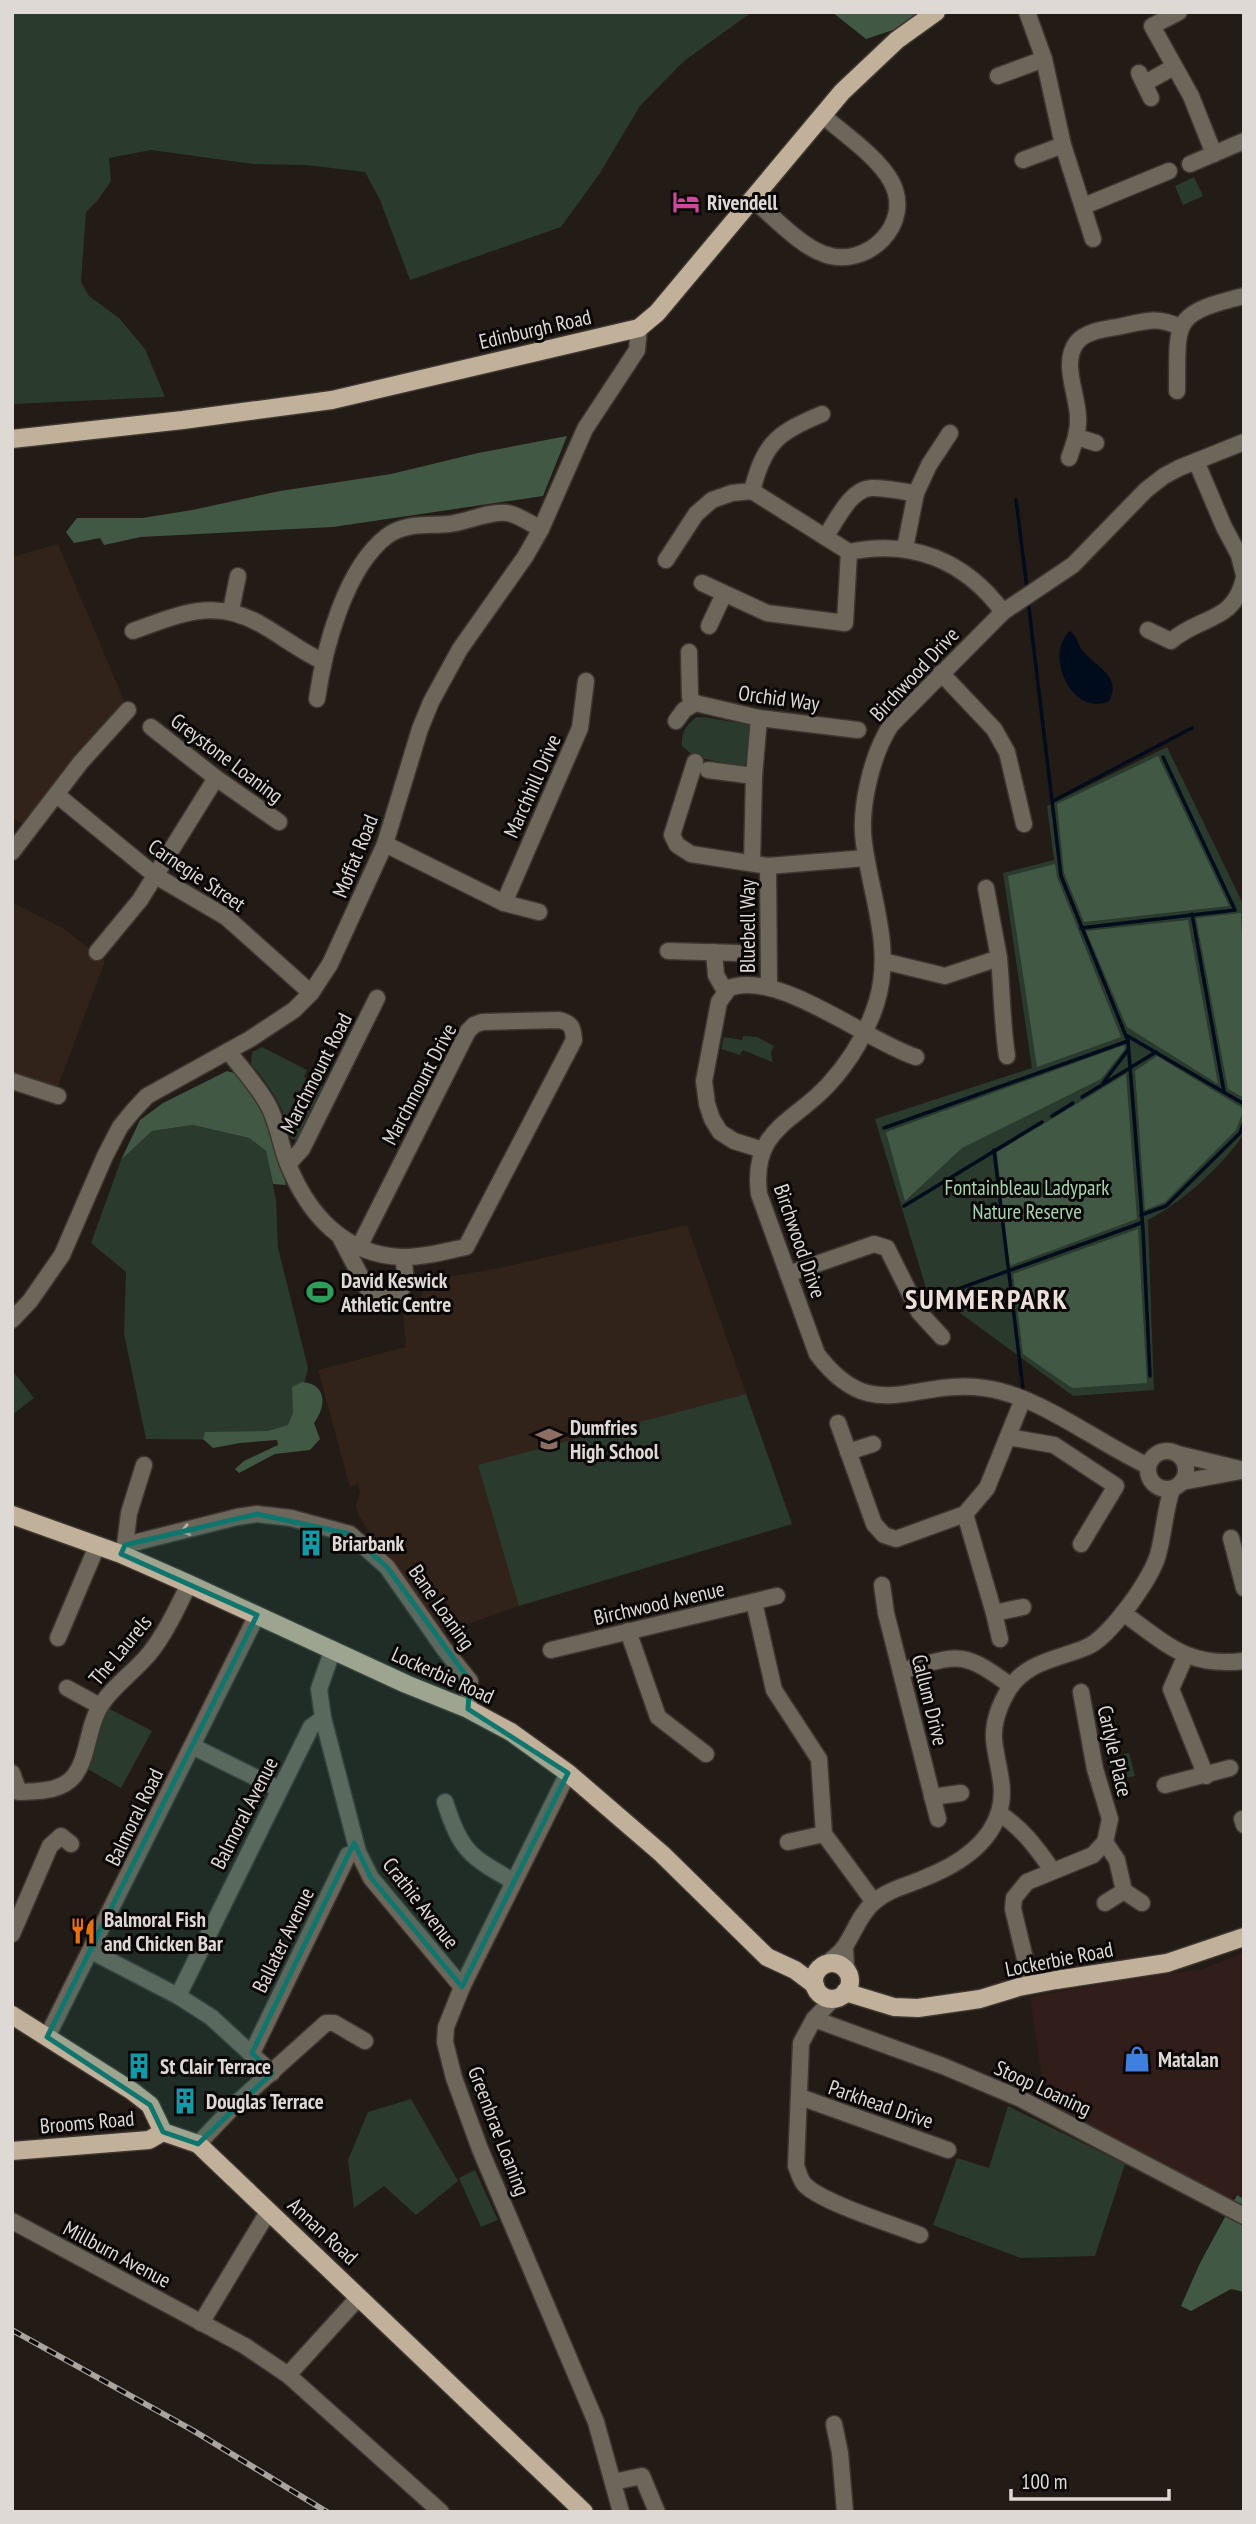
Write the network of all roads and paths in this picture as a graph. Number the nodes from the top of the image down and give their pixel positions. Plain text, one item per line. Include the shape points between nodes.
1 (936, 12) edge
2 (1027, 12) edge
3 (1179, 12) edge
4 (1044, 59) junction
5 (1174, 67) junction
6 (998, 76) dead end
7 (1145, 85) dead end
8 (822, 116) junction
9 (1244, 141) edge
10 (1062, 145) junction
11 (1214, 153) junction
12 (1023, 160) dead end
13 (1190, 164) dead end
14 (1169, 171) dead end
15 (752, 199) junction
16 (1084, 206) junction
17 (1093, 239) dead end
18 (1244, 296) edge
19 (1180, 327) junction
20 (639, 328) junction
21 (1159, 368) dead end
22 (1177, 369) junction
23 (1177, 391) dead end
24 (822, 414) dead end
25 (950, 433) dead end
26 (1077, 437) junction
27 (12, 439) edge
28 (1244, 442) edge
29 (1096, 443) dead end
30 (1069, 458) dead end
31 (1196, 461) junction
32 (752, 491) junction
33 (916, 493) junction
34 (541, 529) junction
35 (825, 537) junction
36 (905, 548) junction
37 (849, 552) junction
38 (666, 560) dead end
39 (238, 576) dead end
40 (702, 583) dead end
41 (1243, 584) edge
42 (724, 594) junction
43 (231, 610) junction
44 (1003, 612) junction
45 (709, 626) dead end
46 (1148, 630) dead end
47 (133, 631) dead end
48 (689, 652) dead end
49 (322, 661) junction
50 (941, 673) junction
51 (586, 681) dead end
52 (317, 699) dead end
53 (695, 703) junction
54 (128, 710) dead end
55 (759, 718) junction
56 (676, 721) dead end
57 (151, 727) dead end
58 (858, 730) dead end
59 (754, 776) junction
60 (216, 778) junction
61 (57, 794) junction
62 (279, 822) dead end
63 (1024, 824) dead end
64 (385, 844) junction
65 (12, 852) edge
66 (866, 859) junction
67 (760, 865) junction
68 (156, 876) junction
69 (986, 888) dead end
70 (504, 903) junction
71 (539, 912) dead end
72 (668, 951) dead end
73 (97, 952) dead end
74 (714, 952) junction
75 (738, 953) dead end
76 (999, 958) junction
77 (883, 961) junction
78 (769, 986) junction
79 (725, 991) junction
80 (311, 993) junction
81 (377, 998) dead end
82 (865, 1031) junction
83 (228, 1051) junction
84 (1007, 1056) dead end
85 (916, 1057) dead end
86 (12, 1081) edge
87 (58, 1096) dead end
88 (763, 1150) junction
89 (288, 1164) junction
90 (341, 1238) junction
91 (359, 1247) junction
92 (402, 1257) junction
93 (788, 1273) junction
94 (12, 1320) edge
95 (942, 1337) dead end
96 (1023, 1399) junction
97 (838, 1423) dead end
98 (1008, 1437) junction
99 (873, 1444) dead end
100 (848, 1452) junction
101 (1178, 1454) junction
102 (144, 1465) dead end
103 (1148, 1466) junction
104 (1244, 1470) edge
105 (1177, 1486) junction
106 (965, 1514) junction
107 (12, 1515) edge
108 (1231, 1538) dead end
109 (1081, 1544) dead end
110 (97, 1546) junction
111 (123, 1550) junction
112 (1241, 1571) edge
113 (189, 1584) junction
114 (882, 1586) dead end
115 (1244, 1588) edge
116 (777, 1596) dead end
117 (754, 1602) junction
118 (868, 1606) dead end
119 (1024, 1607) dead end
120 (886, 1613) junction
121 (995, 1613) junction
122 (1123, 1613) junction
123 (257, 1615) junction
124 (628, 1631) junction
125 (58, 1638) dead end
126 (1000, 1639) dead end
127 (333, 1649) junction
128 (551, 1650) dead end
129 (1186, 1655) junction
130 (1244, 1661) edge
131 (901, 1671) junction
132 (1011, 1686) junction
133 (67, 1688) dead end
134 (1081, 1692) dead end
135 (100, 1706) junction
136 (468, 1709) junction
137 (323, 1718) junction
138 (1086, 1722) junction
139 (1069, 1726) dead end
140 (192, 1746) junction
141 (706, 1754) dead end
142 (1230, 1768) dead end
143 (12, 1773) edge
144 (568, 1773) junction
145 (1206, 1776) junction
146 (1165, 1785) dead end
147 (279, 1789) junction
148 (961, 1793) dead end
149 (932, 1797) junction
150 (445, 1802) dead end
151 (999, 1813) junction
152 (938, 1819) dead end
153 (824, 1834) junction
154 (788, 1842) dead end
155 (1105, 1842) junction
156 (71, 1843) dead end
157 (358, 1852) junction
158 (1053, 1871) junction
159 (513, 1881) junction
160 (1124, 1891) junction
161 (874, 1902) junction
162 (1105, 1903) dead end
163 (1142, 1903) dead end
164 (12, 1934) edge
165 (1244, 1937) edge
166 (845, 1947) junction
167 (91, 1951) junction
168 (823, 1966) junction
169 (796, 1970) junction
170 (1028, 1971) dead end
171 (462, 1987) junction
172 (835, 1987) junction
173 (178, 1996) junction
174 (12, 2015) edge
175 (814, 2019) junction
176 (47, 2037) junction
177 (365, 2041) dead end
178 (251, 2053) junction
179 (272, 2073) junction
180 (800, 2097) junction
181 (163, 2132) junction
182 (198, 2144) junction
183 (948, 2150) dead end
184 (12, 2151) edge
185 (268, 2212) junction
186 (1244, 2216) edge
187 (12, 2221) edge
188 (920, 2235) dead end
189 (359, 2297) junction
190 (201, 2323) junction
191 (288, 2375) junction
192 (834, 2424) dead end
193 (612, 2482) junction
194 (441, 2512) edge
195 (584, 2512) edge
196 (621, 2512) edge
197 (657, 2512) edge
198 (845, 2512) edge

1 - 8 main road via 897,40
2 - 4 street
3 - 5 street via 1152,26
4 - 6 street
4 - 10 street
5 - 7 street
5 - 11 street
8 - 15 main road
8 - 15 street via 892,182 896,210 885,238 857,257 823,254
9 - 11 street
10 - 12 street
10 - 16 street
11 - 13 street
14 - 16 street
15 - 20 main road via 657,313
16 - 17 street
18 - 19 street via 1199,309
19 - 22 street
19 - 26 street via 1161,319 1149,320 1092,332 1078,341 1069,357
20 - 27 main road, Edinburgh Road via 332,400
20 - 34 street, Moffat Road via 637,350 581,435
21 - 22 street
22 - 23 street
24 - 32 street via 778,437 758,467
25 - 33 street
26 - 29 street
26 - 30 street
28 - 31 street, Birchwood Drive
31 - 41 street via 1239,555
31 - 44 street, Birchwood Drive via 1146,489 1073,565
32 - 35 street
32 - 38 street via 712,500 696,514
33 - 35 street via 862,490
33 - 36 street
34 - 49 street via 508,513 449,524 415,524 388,534 367,558 344,598
34 - 64 street, Moffat Road via 444,676 420,729
35 - 37 street
36 - 37 street
36 - 44 street via 947,562 976,583
37 - 42 street via 845,622 767,613
39 - 43 street
40 - 42 street
41 - 46 street via 1230,608 1171,640
42 - 45 street
43 - 47 street via 181,614
43 - 49 street
44 - 50 street, Birchwood Drive
48 - 53 street via 690,697
49 - 52 street
50 - 63 street via 994,729 1007,752
50 - 66 street, Birchwood Drive via 882,738 865,802
51 - 70 street, Marchhill Drive via 580,729
53 - 55 street, Orchid Way
53 - 56 street
54 - 61 street
55 - 58 street, Orchid Way
55 - 59 street, Bluebell Way
57 - 60 street, Greystone Loaning
59 - 67 street, Bluebell Way
59 - 67 street via 701,766 672,835 677,845 691,854
60 - 62 street, Greystone Loaning
60 - 68 street
61 - 65 street
61 - 68 street, Carnegie Street
64 - 70 street
64 - 80 street, Moffat Road via 330,964
66 - 67 street
66 - 77 street, Birchwood Drive via 882,930
67 - 78 street, Bluebell Way
68 - 73 street
68 - 80 street, Carnegie Street via 226,917
69 - 76 street
70 - 71 street
72 - 74 street
74 - 75 street
74 - 79 street via 716,975
76 - 77 street via 945,976
76 - 84 street
77 - 82 street, Birchwood Drive via 877,1001
78 - 79 street via 735,986
78 - 82 street
79 - 88 street via 704,1081 708,1104 720,1132
80 - 83 street, Moffat Road via 294,1010
81 - 89 street, Marchmount Road via 302,1149
82 - 85 street
82 - 88 street, Birchwood Drive via 831,1083 788,1118
83 - 89 street via 268,1104
83 - 94 street, Moffat Road via 147,1096 120,1127 62,1255
86 - 87 street
88 - 93 street, Birchwood Drive via 757,1176 759,1194
89 - 90 street via 308,1204
90 - 91 street
90 - 92 street via 367,1288 380,1297 393,1298 402,1290 406,1277
91 - 92 street
91 - 92 street, Marchmount Drive via 468,1031 482,1022 568,1023 574,1040 466,1247
93 - 95 street via 874,1244 887,1248 919,1312
93 - 96 street, Birchwood Drive via 817,1354 843,1382 859,1391 898,1396 964,1386
96 - 98 street
96 - 103 street, Birchwood Drive
97 - 100 street
98 - 106 street via 987,1488
98 - 109 street via 1054,1445 1116,1486
99 - 100 street
100 - 106 street via 874,1524 884,1535 896,1539
101 - 103 street via 1160,1452
101 - 104 street
101 - 105 street via 1187,1470
102 - 111 street
103 - 105 street via 1153,1484 1165,1490
104 - 105 street
105 - 122 street via 1166,1508 1159,1554
106 - 121 street
107 - 110 main road, Lockerbie Road
108 - 112 street
110 - 111 main road, Lockerbie Road
110 - 125 street
111 - 113 main road, Lockerbie Road
136 -> 111 street, Bane Loaning via 470,1681 387,1567 350,1534 257,1514
112 - 115 street
113 - 123 main road, Lockerbie Road
113 - 135 street, The Laurels via 149,1654
114 - 120 street, Callum Drive
116 - 117 street, Birchwood Avenue
117 - 124 street, Birchwood Avenue
117 - 153 street via 774,1690 819,1759
118 - 120 street
119 - 121 street
120 - 131 street, Callum Drive
121 - 126 street
122 - 129 street
122 - 132 street via 1088,1646 1045,1660
123 - 127 main road, Lockerbie Road
123 - 140 street, Balmoral Road
124 - 128 street, Birchwood Avenue
124 - 141 street via 658,1717
127 - 136 main road, Lockerbie Road
127 - 137 street via 318,1689
129 - 130 street via 1219,1664
129 - 145 street via 1171,1689
131 - 132 street via 960,1658 984,1666
131 - 149 street, Callum Drive
132 - 151 street via 997,1713 994,1738 1002,1788
133 - 135 street, The Laurels
134 - 138 street, Carlyle Place
135 - 143 street, The Laurels via 74,1777 50,1790 19,1792
136 - 144 main road, Lockerbie Road via 511,1732
137 - 147 street, Balmoral Avenue via 311,1727
137 - 157 street, Crathie Avenue
138 - 139 street
138 - 155 street, Carlyle Place via 1110,1819
140 - 147 street
140 - 167 street, Balmoral Road
142 - 145 street
144 - 159 street, Greenbrae Loaning
144 - 169 main road, Lockerbie Road via 662,1854 767,1957
145 - 146 street
147 - 173 street, Balmoral Avenue
148 - 149 street
149 - 152 street, Callum Drive
150 - 159 street via 456,1834 476,1860
151 - 158 street via 1027,1835
151 - 161 street via 986,1837 967,1855
153 - 154 street
153 - 161 street
155 - 158 street via 1093,1855
155 - 160 street via 1117,1860
156 - 164 street via 61,1836 50,1846
157 - 171 street, Crathie Avenue via 371,1878
157 - 178 street, Ballater Avenue via 348,1855
158 - 170 street via 1027,1882 1014,1898
159 - 171 street, Greenbrae Loaning
160 - 162 street
160 - 163 street
161 - 166 street
165 - 172 main road, Lockerbie Road via 1167,1962 918,2008 894,2007
166 - 168 street
166 - 172 street
167 - 173 street
167 - 176 street, Balmoral Road
168 - 169 main road
168 - 172 main road via 815,1975
168 - 172 main road via 837,1964
169 - 172 main road, Lockerbie Road
171 - 193 street, Greenbrae Loaning via 446,2027 454,2078 596,2422
172 - 175 street
173 - 178 street via 211,2017
174 - 176 main road
175 - 180 street via 801,2043
175 - 186 street, Stoop Loaning via 1021,2099
176 - 181 main road via 150,2105
177 - 179 street via 326,2023
178 - 179 street
179 - 182 street
180 - 183 street, Parkhead Drive
180 - 188 street via 796,2166 802,2183 832,2201
181 - 182 main road, Annan Road
181 - 184 main road, Brooms Road via 149,2140
182 - 185 main road, Annan Road
185 - 189 main road, Annan Road
185 - 190 street
187 - 190 street, Millburn Avenue
189 - 191 street
189 - 195 main road, Annan Road
190 - 191 street, Millburn Avenue
191 - 194 street, Millburn Avenue
192 - 198 street
193 - 196 street, Greenbrae Loaning
193 - 197 street via 642,2476

